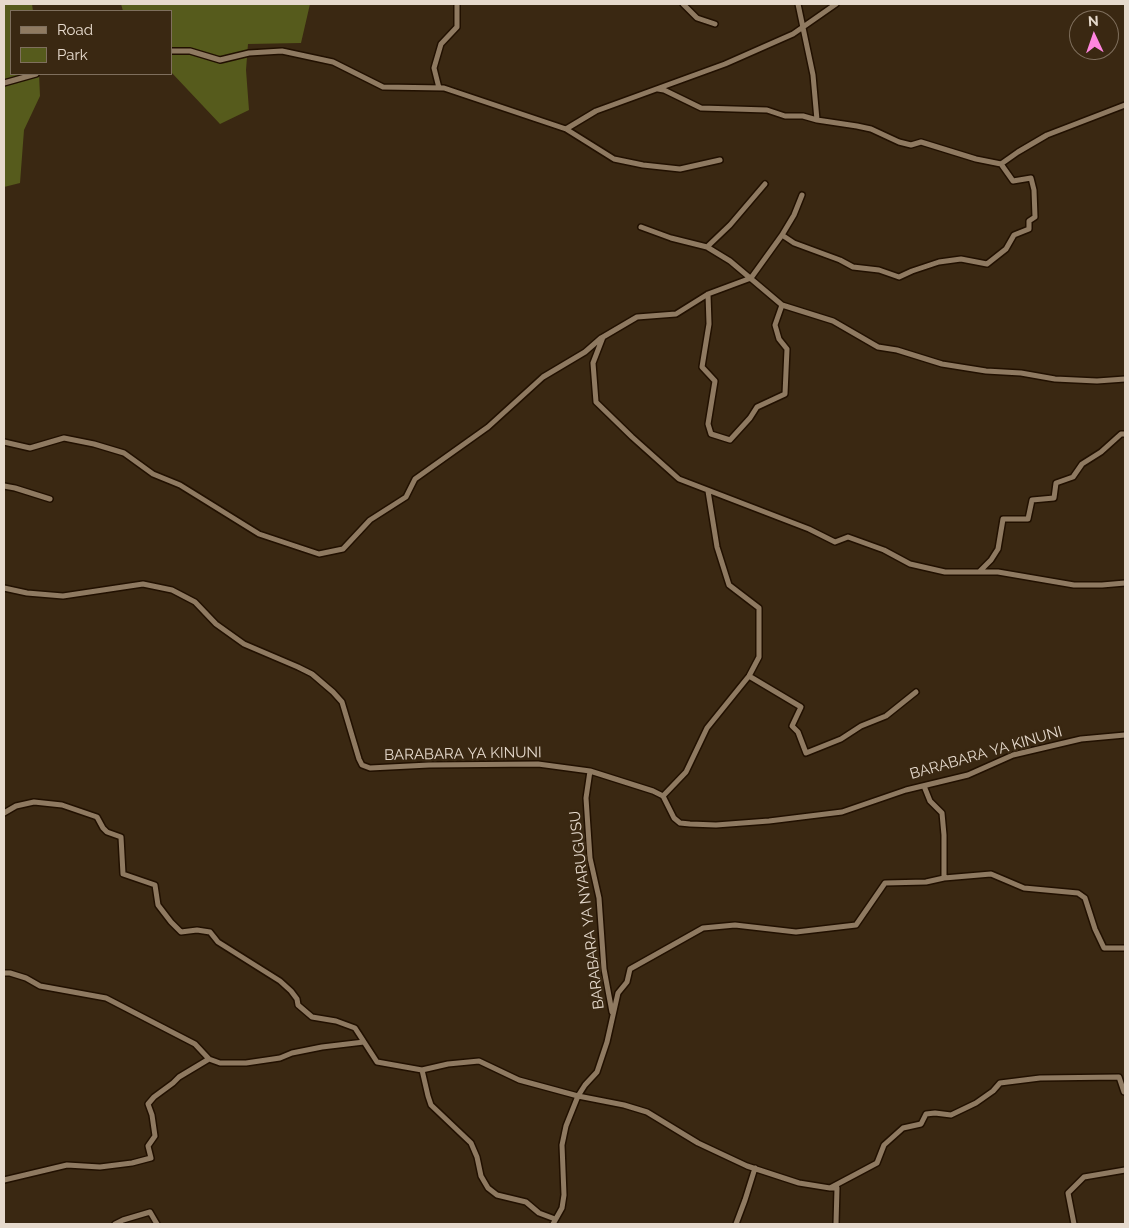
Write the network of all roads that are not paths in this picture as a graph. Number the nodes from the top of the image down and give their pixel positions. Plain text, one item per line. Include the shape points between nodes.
1 (457, 4) edge
2 (683, 4) edge
3 (798, 4) edge
4 (836, 4) edge
5 (715, 24) dead end
6 (803, 27) junction
7 (172, 51) edge
8 (32, 75) edge
9 (4, 83) edge
10 (439, 88) junction
11 (655, 89) junction
12 (1125, 105) edge
13 (817, 120) junction
14 (566, 129) junction
15 (720, 160) dead end
16 (1001, 164) junction
17 (765, 184) dead end
18 (802, 195) dead end
19 (641, 227) dead end
20 (782, 235) junction
21 (707, 247) junction
22 (751, 278) junction
23 (708, 294) junction
24 (782, 305) junction
25 (603, 336) junction
26 (1125, 379) edge
27 (1125, 434) edge
28 (4, 442) edge
29 (4, 486) edge
30 (708, 491) junction
31 (50, 499) dead end
32 (980, 571) junction
33 (1125, 583) edge
34 (4, 588) edge
35 (749, 676) junction
36 (916, 692) dead end
37 (1125, 735) edge
38 (590, 771) junction
39 (924, 786) junction
40 (663, 796) junction
41 (4, 813) edge
42 (944, 878) junction
43 (1125, 948) edge
44 (4, 974) edge
45 (612, 1015) junction
46 (364, 1042) junction
47 (209, 1059) junction
48 (422, 1070) junction
49 (1125, 1092) edge
50 (578, 1096) junction
51 (755, 1168) junction
52 (1125, 1170) edge
53 (4, 1180) edge
54 (830, 1188) junction
55 (554, 1222) edge
56 (115, 1224) edge
57 (156, 1224) edge
58 (736, 1224) edge
59 (836, 1224) edge
60 (1074, 1224) edge

1 - 10 street via 457,27 441,44 434,68
2 - 5 street via 697,18
3 - 6 street
4 - 6 street
6 - 11 street via 726,64
6 - 13 street via 813,75
7 - 10 street via 190,50 220,60 249,53 282,51 333,62 383,87
8 - 9 street
10 - 14 street
11 - 13 street via 664,90 701,108 767,110
11 - 14 street via 596,111
12 - 16 street via 1048,135
13 - 16 street via 871,129 899,142 912,145 921,142
14 - 15 street via 614,159 643,165 680,169
16 - 20 street via 1013,181 1031,178 1035,217 1029,221 1029,229 1014,236 1006,249 987,264 961,259 939,262 899,277 879,270 853,267
17 - 21 street
18 - 20 street
19 - 21 street
20 - 22 street
21 - 22 street
22 - 23 street
22 - 24 street
23 - 24 street via 709,324 702,367 715,381 708,424 712,434 730,440 757,407 785,394 787,349 778,339 775,325
23 - 25 street via 676,314 637,317
24 - 26 street via 833,321 878,347 942,364 1055,379
25 - 28 street via 585,352 543,377 488,427 415,479 406,497 370,520 343,549 320,554 259,534 180,485 153,474 124,453 64,438 30,448
25 - 30 street via 593,363 596,402 680,479
27 - 32 street via 1082,464 1073,477 1056,483 1053,499 1031,501 1028,519 1002,519 998,549
29 - 31 street
30 - 32 street via 809,528 835,542 848,537 910,564 945,572
30 - 35 street via 717,547 728,585 759,608 758,657
32 - 33 street via 1074,585
34 - 38 street, BARABARA YA KINUNI via 27,594 63,596 143,584 172,590 195,602 216,624 244,644 312,674 342,702 358,759 370,768 538,764
35 - 36 street via 801,707 792,726 798,732 806,753 886,716
35 - 40 street via 707,728 686,772
37 - 39 street, BARABARA YA KINUNI via 1080,739 1013,755 968,775
38 - 40 street, BARABARA YA KINUNI
38 - 45 street, BARABARA YA NYARUGUSU via 586,798 590,858 599,898 604,968
39 - 40 street, BARABARA YA KINUNI via 842,812 716,824 680,822 674,818
39 - 42 street via 930,801 942,813
41 - 46 street via 34,802 62,805 96,817 102,828 121,837 123,874 155,884 158,905 180,932 210,932 218,942 280,981 312,1017 352,1026
42 - 43 street, BARABARA YA NYARUGUSU via 991,874 1024,888 1078,893 1085,898 1104,948
42 - 45 street, BARABARA YA NYARUGUSU via 885,884 856,925 796,932 735,925 703,928 630,969
44 - 47 street via 26,978 40,986 106,998 196,1044
45 - 50 street, BARABARA YA NYARUGUSU via 597,1072
46 - 47 street via 246,1063 220,1063
46 - 48 street via 377,1062
47 - 53 street via 179,1078 148,1104 155,1136 148,1146 151,1158 100,1167 67,1165
48 - 50 street via 479,1061 519,1080
48 - 55 street via 431,1105 471,1143 488,1188 497,1195 526,1202
49 - 54 street via 1119,1077 1040,1078 1000,1083 976,1103 951,1114 926,1114 921,1124 903,1128 884,1146 877,1163
50 - 51 street via 647,1112 698,1143
50 - 55 street, BARABARA YA NYARUGUSU via 562,1145 564,1195 562,1208
51 - 54 street via 799,1184
51 - 58 street
52 - 60 street via 1084,1177 1068,1193
54 - 59 street via 837,1188
56 - 57 street via 150,1212

